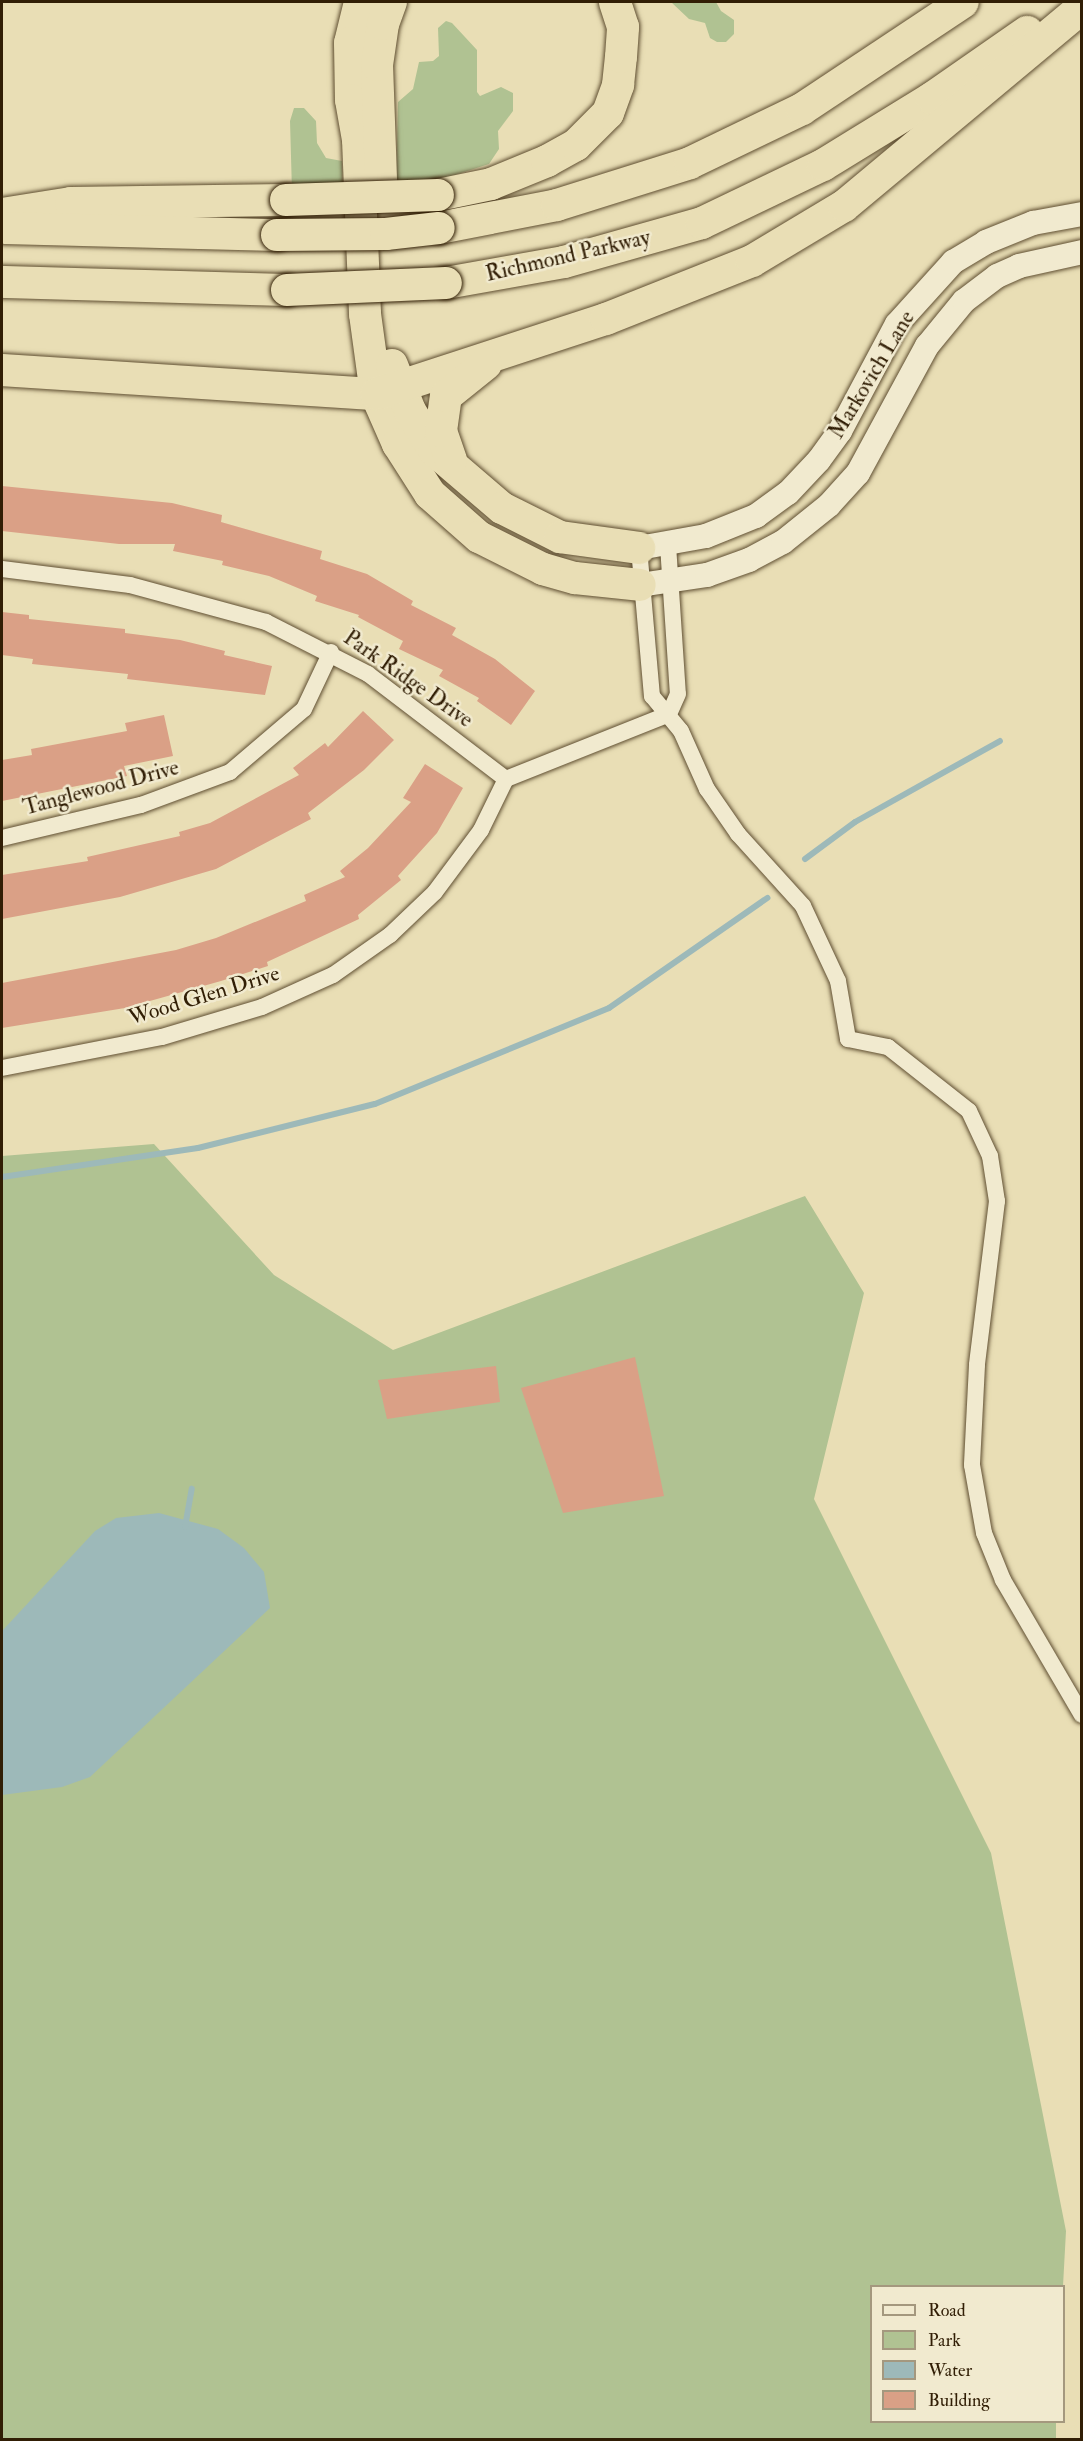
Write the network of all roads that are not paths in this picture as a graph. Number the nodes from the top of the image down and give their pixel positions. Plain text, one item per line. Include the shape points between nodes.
1 (360, 2) edge
2 (391, 2) edge
3 (615, 2) edge
4 (963, 2) edge
5 (1072, 2) edge
6 (1082, 8) edge
7 (2, 214) edge
8 (1082, 214) edge
9 (2, 228) edge
10 (1082, 252) edge
11 (2, 282) edge
12 (526, 345) junction
13 (2, 370) edge
14 (387, 389) junction
15 (457, 472) junction
16 (654, 546) junction
17 (2, 569) edge
18 (655, 583) junction
19 (331, 652) junction
20 (669, 714) junction
21 (506, 779) junction
22 (2, 838) edge
23 (2, 1068) edge
24 (1082, 1715) edge

1 - 14 highway via 350,43 365,314
2 - 14 highway via 383,24 377,65
3 - 7 highway, bridge via 623,27 618,85 608,113 576,146 491,184 438,195 71,203
4 - 9 highway, bridge via 802,109 690,163 557,205 386,234
5 - 11 highway, Richmond Parkway, bridge via 932,98 824,165 702,223 564,262 446,283 287,290
6 - 12 highway via 844,206 752,261 606,319
8 - 16 street, Markovich Lane via 1033,223 986,242 953,262 897,324 840,431 788,493 756,516 706,536
10 - 18 street, Markovich Lane via 1019,266 997,276 964,301 927,346 858,473 829,505 783,542 707,575
12 - 14 highway
12 - 15 highway via 468,376 446,396 441,431
13 - 14 highway
14 - 15 highway via 410,411 434,450
14 - 18 highway via 398,444 430,494 479,537 554,572
15 - 16 highway via 502,508 560,537
16 - 18 street
16 - 18 street
17 - 19 street, Park Ridge Drive via 130,585 190,598 266,622
18 - 20 street via 678,694
18 - 20 street via 652,696
19 - 21 street, Park Ridge Drive via 368,674
19 - 22 street, Tanglewood Drive via 304,709 230,772 141,805
20 - 21 street
20 - 24 street via 717,805 803,906 838,981 848,1039 888,1047 969,1111 990,1156 997,1201 977,1365 972,1466 984,1533 1003,1580
21 - 23 street, Wood Glen Drive via 481,830 435,892 390,935 333,975 262,1007 162,1037

